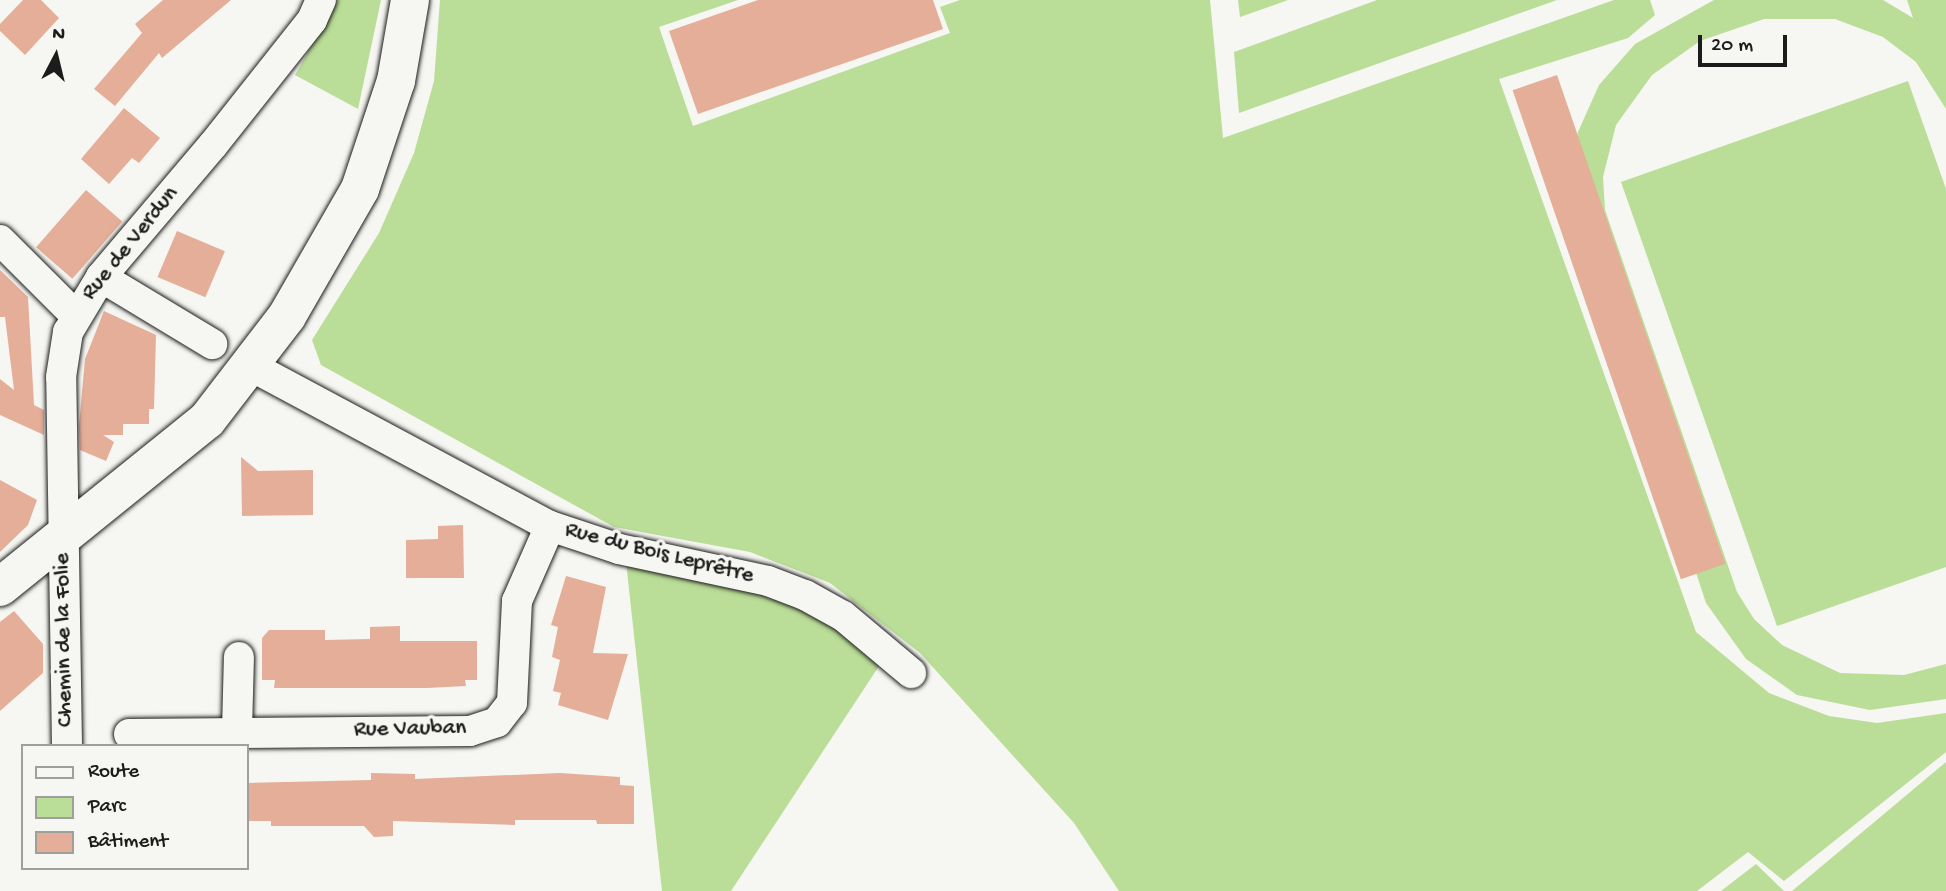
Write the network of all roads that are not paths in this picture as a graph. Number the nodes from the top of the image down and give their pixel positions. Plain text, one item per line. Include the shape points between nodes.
1 (321, 0) edge
2 (410, 0) edge
3 (0, 240) edge
4 (101, 277) junction
5 (75, 315) junction
6 (212, 344) dead end
7 (251, 366) junction
8 (550, 526) junction
9 (63, 535) junction
10 (0, 587) edge
11 (239, 657) dead end
12 (911, 673) dead end
13 (237, 731) junction
14 (129, 734) dead end
15 (67, 744) edge

1 - 4 street, Rue de Verdun via 312,20 222,135
2 - 7 main road via 396,81 360,189 310,281
3 - 5 street
4 - 5 street, Rue de Verdun
4 - 6 street
5 - 9 street, Rue de Verdun via 61,377
7 - 8 street, Rue du Bois Leprêtre
7 - 9 main road via 198,427
8 - 12 street, Rue du Bois Leprêtre via 620,549 784,586 843,616
8 - 13 street, Rue Vauban via 517,601 512,703 497,722 470,731
9 - 10 main road
9 - 15 street, Chemin de la Folie
11 - 13 street
13 - 14 street, Rue Vauban

